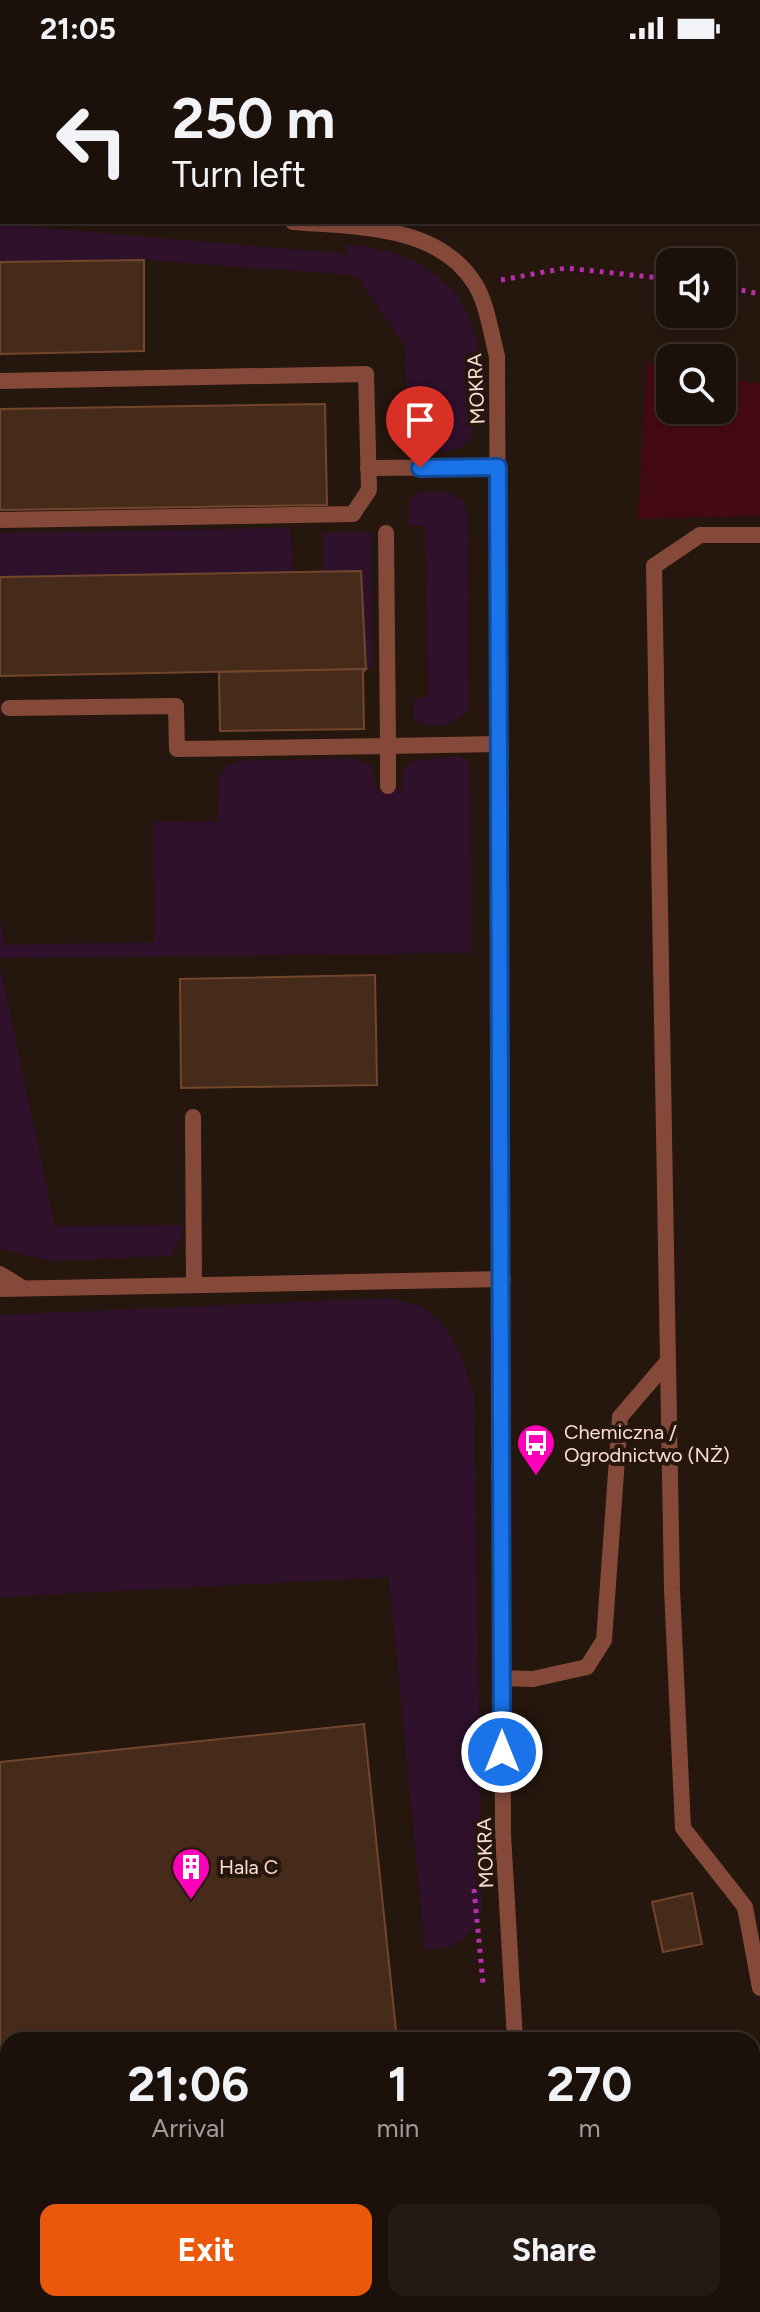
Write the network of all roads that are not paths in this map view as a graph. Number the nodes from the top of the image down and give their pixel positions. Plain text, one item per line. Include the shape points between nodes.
1 (314, 224) edge
2 (0, 381) edge
3 (498, 467) junction
4 (368, 468) junction
5 (0, 520) edge
6 (386, 533) dead end
7 (760, 535) edge
8 (9, 708) dead end
9 (499, 744) junction
10 (388, 746) junction
11 (388, 786) dead end
12 (193, 1117) dead end
13 (0, 1274) edge
14 (503, 1279) junction
15 (194, 1283) junction
16 (23, 1288) junction
17 (0, 1289) edge
18 (668, 1361) junction
19 (502, 1678) junction
20 (760, 1988) edge
21 (515, 2032) edge

1 - 3 street, MOKRA via 386,231 430,243 476,284 497,356
2 - 4 street via 366,374
3 - 4 street
3 - 9 street, MOKRA
4 - 5 street via 369,490 353,514
6 - 10 street
7 - 18 street via 700,535 654,566
8 - 10 street via 176,706 177,749
9 - 10 street
9 - 14 street, MOKRA
10 - 11 street
12 - 15 street
13 - 16 street
14 - 15 street
14 - 19 street, MOKRA
15 - 16 street
16 - 17 street
18 - 19 street via 620,1417 604,1640 587,1667 533,1679
18 - 20 street via 683,1828 745,1907
19 - 21 street, MOKRA via 503,1834

